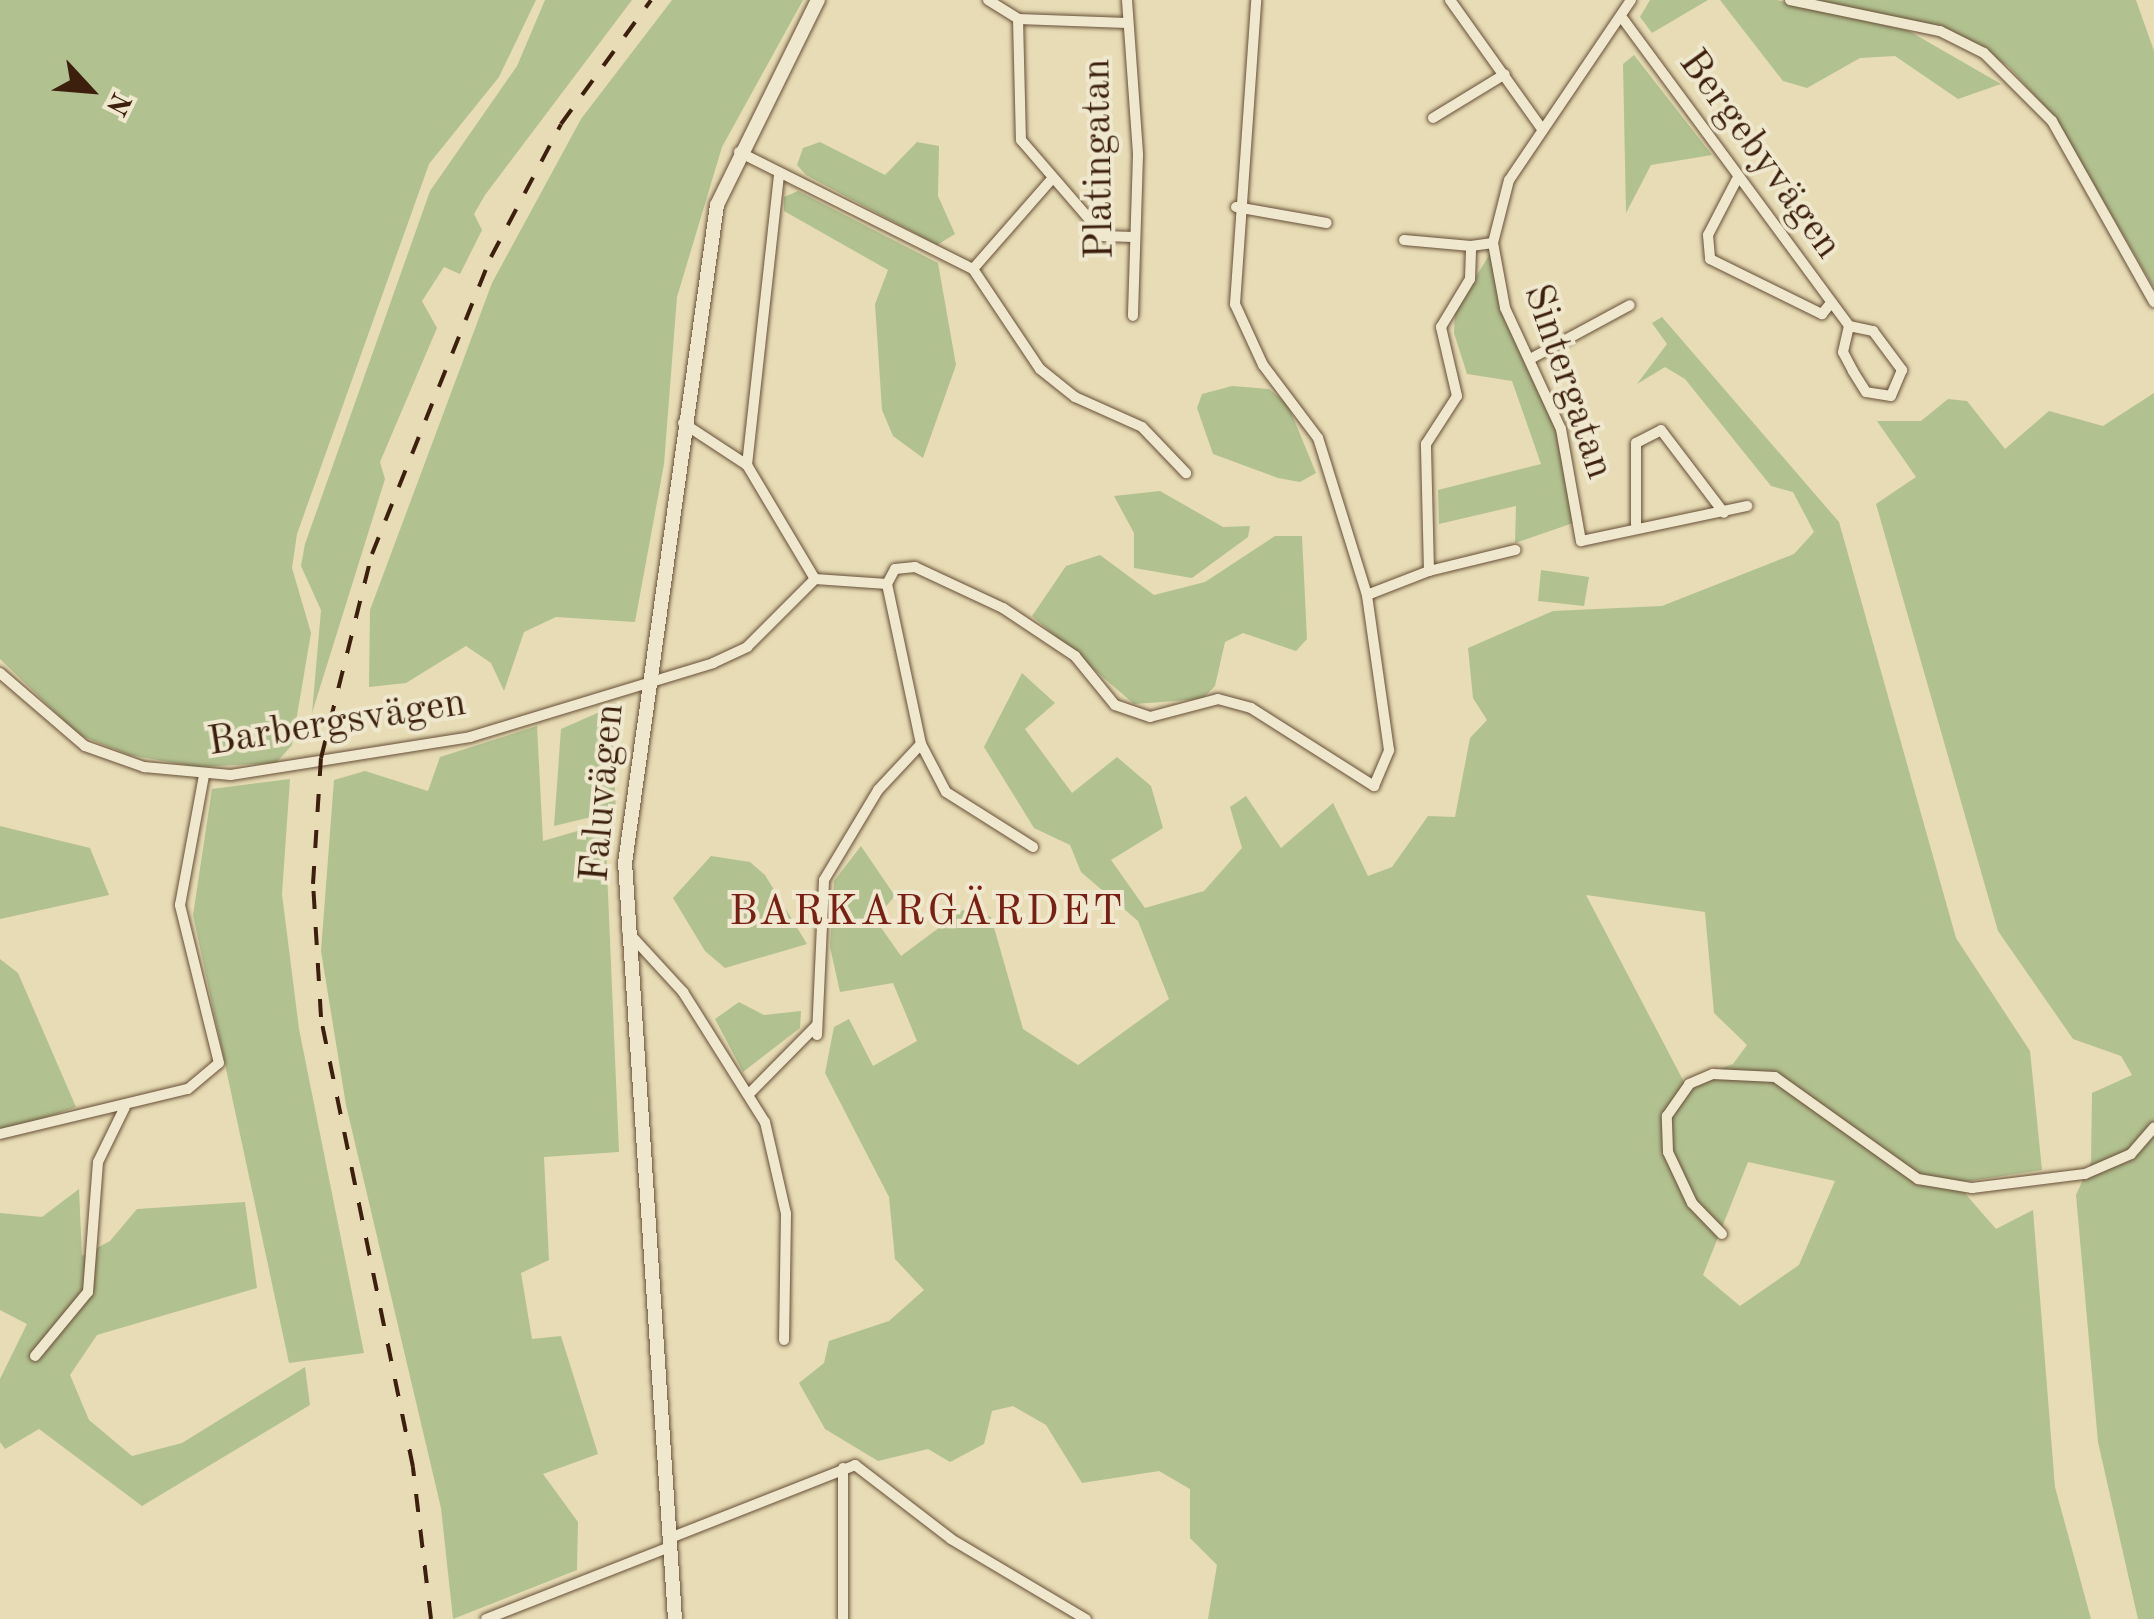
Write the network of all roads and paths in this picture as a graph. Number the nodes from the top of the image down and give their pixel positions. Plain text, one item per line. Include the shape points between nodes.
1 (818, 0) edge
2 (988, 0) edge
3 (1127, 0) edge
4 (1256, 0) edge
5 (1450, 0) edge
6 (1632, 0) edge
7 (1790, 0) edge
8 (1018, 18) junction
9 (1623, 19) junction
10 (1127, 24) junction
11 (1505, 74) junction
12 (1433, 118) dead end
13 (1542, 129) junction
14 (736, 151) junction
15 (779, 173) junction
16 (1737, 178) junction
17 (1050, 181) junction
18 (1236, 207) junction
19 (1326, 223) dead end
20 (1133, 237) junction
21 (1404, 240) dead end
22 (1493, 243) junction
23 (1471, 246) junction
24 (973, 270) junction
25 (2154, 302) edge
26 (1831, 303) junction
27 (1630, 305) dead end
28 (1132, 316) dead end
29 (1849, 326) junction
30 (1532, 358) junction
31 (682, 423) junction
32 (747, 465) junction
33 (1186, 473) dead end
34 (1747, 506) dead end
35 (1724, 513) junction
36 (1636, 524) junction
37 (1515, 550) dead end
38 (1430, 571) junction
39 (815, 579) junction
40 (887, 584) junction
41 (1367, 594) junction
42 (0, 673) edge
43 (646, 683) junction
44 (921, 744) junction
45 (204, 776) junction
46 (1033, 847) dead end
47 (627, 931) junction
48 (750, 1092) junction
49 (126, 1108) junction
50 (2154, 1128) edge
51 (0, 1134) edge
52 (1722, 1234) dead end
53 (784, 1340) dead end
54 (35, 1356) dead end
55 (843, 1468) junction
56 (670, 1542) junction
57 (486, 1619) edge
58 (675, 1619) edge
59 (844, 1619) edge
60 (1086, 1619) edge

1 - 14 street, Faluvägen
2 - 8 street
3 - 10 street, Platingatan
4 - 18 street
5 - 11 street
6 - 9 street, Sintergatan
7 - 25 street via 1940,31 1984,53 2052,121
8 - 10 street
8 - 17 street via 1021,140
9 - 13 street, Sintergatan
9 - 16 street, Bergebyvägen
10 - 20 street, Platingatan via 1138,155
11 - 12 street
11 - 13 street
13 - 22 street, Sintergatan via 1509,180
14 - 15 street
14 - 31 street, Faluvägen via 716,204
15 - 24 street
15 - 32 street
16 - 26 street, Bergebyvägen
16 - 26 street via 1708,236 1710,259 1822,314
17 - 20 street via 1104,236
17 - 24 street
18 - 19 street
18 - 41 street via 1235,304 1263,365 1318,438
20 - 28 street, Platingatan
21 - 23 street
22 - 23 street, Sintergatan
22 - 30 street, Sintergatan via 1505,308
23 - 38 street, Sintergatan via 1470,280 1441,327 1457,396 1426,444
24 - 33 street via 1040,368 1075,398 1142,427
26 - 29 street, Bergebyvägen
27 - 30 street
29 - 29 street, Bergebyvägen via 1843,352 1866,392 1891,396 1902,370 1873,331
30 - 36 street, Sintergatan via 1561,429 1581,541
31 - 32 street
31 - 43 street, Faluvägen
32 - 39 street
34 - 35 street
35 - 36 street
35 - 36 street via 1661,430 1636,443
37 - 38 street
38 - 41 street
39 - 40 street
39 - 43 street, Barbergsvägen via 746,647
40 - 41 street via 895,568 914,567 1003,608 1075,656 1115,705 1150,716 1218,699 1251,708 1374,786 1388,750
40 - 44 street
42 - 45 street, Barbergsvägen via 85,746
43 - 45 street, Barbergsvägen via 470,737
43 - 47 street, Faluvägen via 625,863
44 - 46 street via 946,792
44 - 48 street via 878,790 824,880 818,1030
45 - 49 street via 180,905 219,1063 188,1089
47 - 48 street via 648,945
47 - 56 street, Faluvägen
48 - 53 street via 781,1167
49 - 51 street
49 - 54 street via 98,1162 88,1292
50 - 52 street via 2131,1154 2085,1174 1972,1188 1918,1179 1775,1077 1713,1074 1690,1084 1667,1116 1668,1152 1692,1203
55 - 56 street
55 - 59 street
55 - 60 street via 868,1468 951,1539
56 - 57 street
56 - 58 street, Faluvägen

